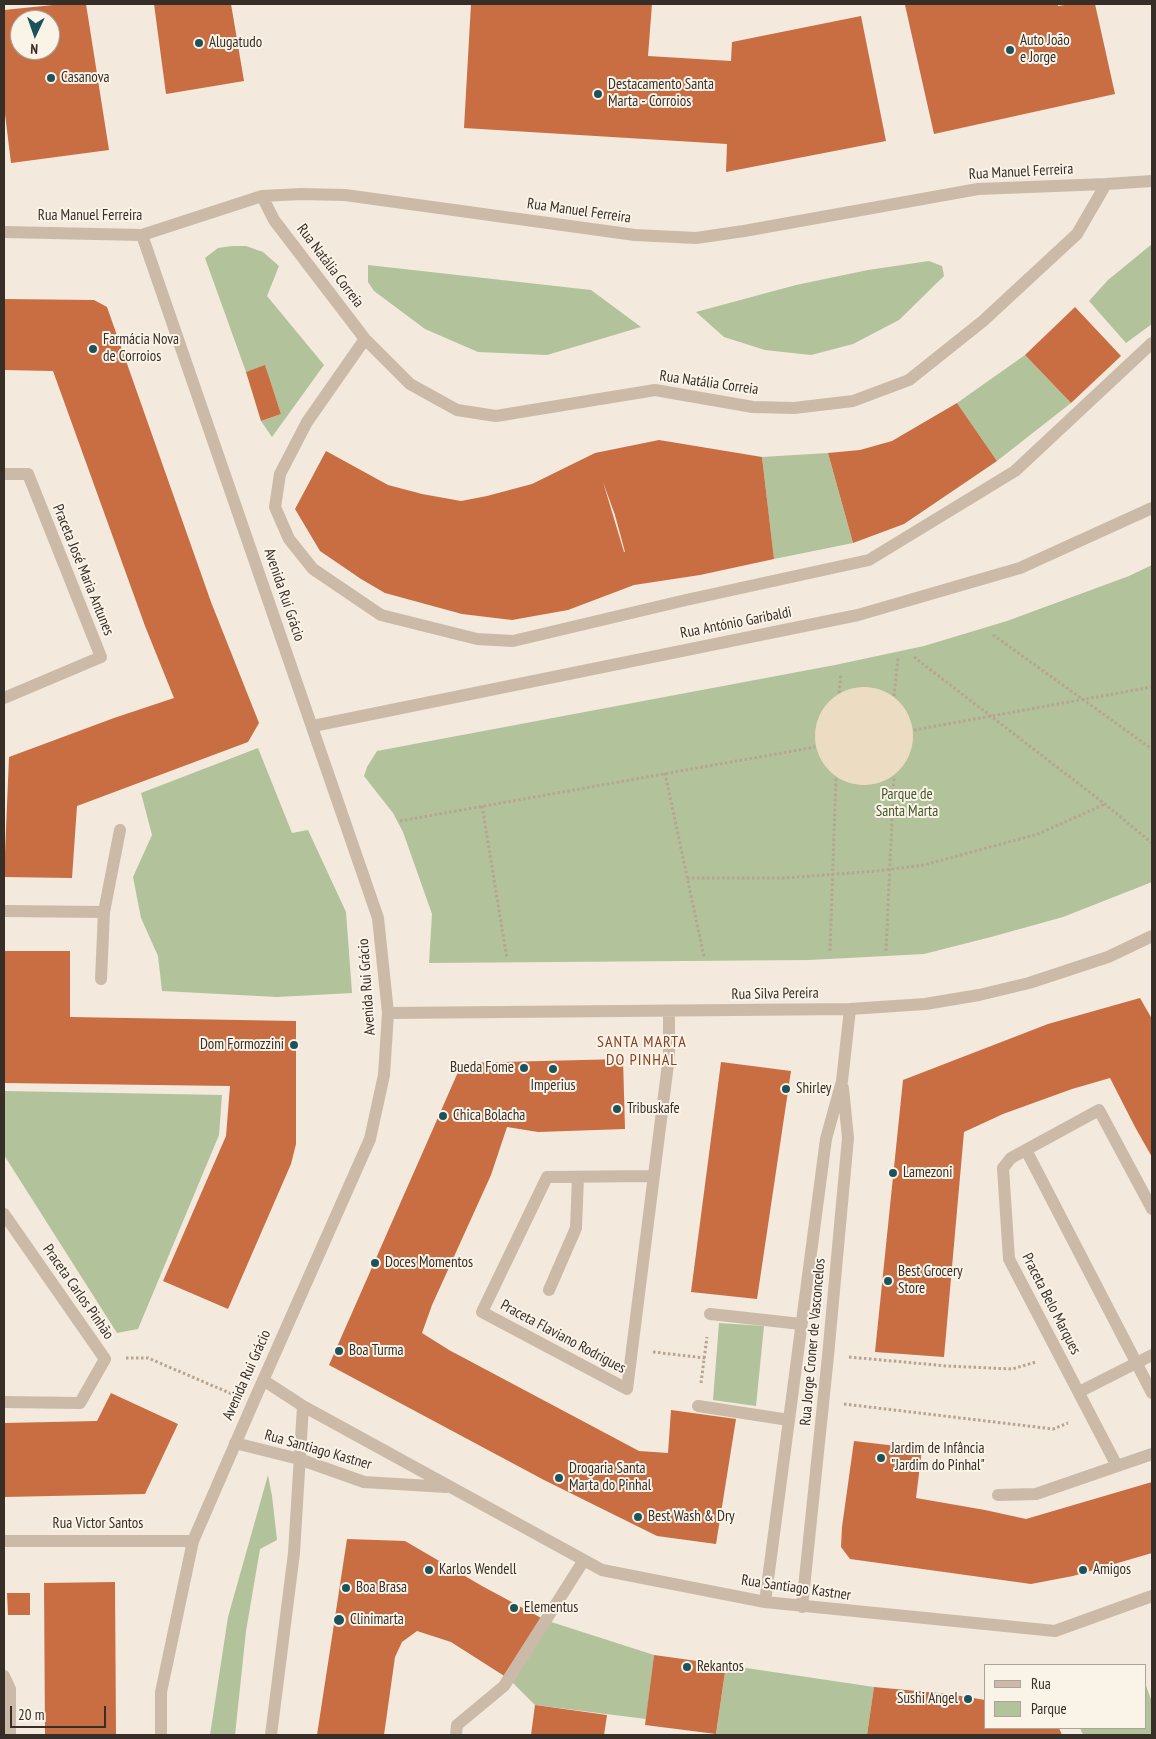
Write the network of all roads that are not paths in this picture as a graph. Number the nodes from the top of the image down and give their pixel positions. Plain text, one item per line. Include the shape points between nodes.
1 (1152, 180) edge
2 (1106, 184) junction
3 (262, 196) junction
4 (4, 232) edge
5 (142, 235) junction
6 (365, 339) junction
7 (1152, 343) edge
8 (4, 474) edge
9 (1152, 508) edge
10 (4, 698) edge
11 (313, 726) junction
12 (120, 830) dead end
13 (4, 911) edge
14 (104, 912) junction
15 (1152, 936) edge
16 (100, 979) dead end
17 (850, 1009) junction
18 (669, 1011) junction
19 (388, 1013) junction
20 (842, 1081) junction
21 (1026, 1150) junction
22 (653, 1176) junction
23 (578, 1177) junction
24 (1152, 1209) edge
25 (4, 1214) edge
26 (549, 1290) dead end
27 (710, 1314) dead end
28 (801, 1324) junction
29 (1152, 1355) edge
30 (1137, 1363) junction
31 (263, 1380) junction
32 (1079, 1392) junction
33 (1152, 1393) edge
34 (4, 1402) edge
35 (303, 1406) junction
36 (698, 1406) dead end
37 (789, 1420) junction
38 (236, 1443) junction
39 (1152, 1454) edge
40 (299, 1459) junction
41 (1117, 1466) junction
42 (451, 1488) junction
43 (998, 1495) dead end
44 (4, 1541) edge
45 (193, 1541) junction
46 (584, 1560) junction
47 (1152, 1596) edge
48 (765, 1602) junction
49 (802, 1607) junction
50 (4, 1676) edge
51 (457, 1730) edge
52 (10, 1735) edge
53 (161, 1735) edge
54 (271, 1735) edge

1 - 2 street, Rua Manuel Ferreira
2 - 3 street, Rua Manuel Ferreira via 978,189 696,238 635,235 345,196
2 - 6 street, Rua Natália Correia via 1077,234 983,320 909,380 854,401 794,408 753,406 655,390 496,416 457,410 410,384
3 - 5 street, Rua Manuel Ferreira
3 - 6 street, Rua Natália Correia via 274,220
4 - 5 street, Rua Manuel Ferreira
5 - 11 street, Avenida Rui Grácio
6 - 7 street via 307,422 280,474 274,507 289,539 313,569 381,615 476,639 513,641 869,560 1015,471
8 - 10 street, Praceta José Maria Antunes via 28,474 101,657
9 - 11 street, Rua António Garibaldi via 1020,568 858,615
11 - 19 street, Avenida Rui Grácio via 378,918
12 - 14 street
13 - 14 street
14 - 16 street
15 - 17 street, Rua Silva Pereira via 1108,957 980,995 925,1004
17 - 18 street, Rua Silva Pereira
17 - 20 street, Rua Jorge Croner de Vasconcelos
18 - 19 street, Rua Silva Pereira
18 - 22 street, Praceta Flaviano Rodrigues via 670,1056
19 - 31 street, Avenida Rui Grácio via 384,1075 370,1139
20 - 28 street, Rua Jorge Croner de Vasconcelos via 826,1139
20 - 49 street, Rua Jorge Croner de Vasconcelos via 848,1138
21 - 24 street, Praceta Belo Marques via 1099,1110
21 - 30 street
21 - 32 street, Praceta Belo Marques via 1008,1160 1002,1171 1008,1255
22 - 23 street, Praceta Flaviano Rodrigues
22 - 23 street, Praceta Flaviano Rodrigues via 627,1389 482,1312 547,1177
23 - 26 street via 576,1228
25 - 34 street, Praceta Carlos Pinhão via 105,1359 80,1403
27 - 28 street
28 - 37 street, Rua Jorge Croner de Vasconcelos
29 - 30 street
30 - 32 street
30 - 33 street
31 - 35 street, Rua Santiago Kastner
31 - 38 street, Avenida Rui Grácio
32 - 41 street, Praceta Belo Marques
35 - 40 street
35 - 42 street, Rua Santiago Kastner
36 - 37 street
37 - 48 street, Rua Jorge Croner de Vasconcelos
38 - 40 street, Rua Santiago Kastner
38 - 45 street, Avenida Rui Grácio
39 - 41 street
40 - 42 street, Rua Santiago Kastner via 364,1482
40 - 54 street via 294,1553
41 - 43 street via 1036,1494
42 - 46 street, Rua Santiago Kastner
44 - 45 street, Rua Victor Santos
45 - 53 street, Avenida Rui Grácio via 160,1692
46 - 48 street, Rua Santiago Kastner via 602,1570
46 - 51 street via 504,1686
47 - 49 street, Rua Santiago Kastner via 1055,1631
48 - 49 street, Rua Santiago Kastner
50 - 52 street via 10,1689

